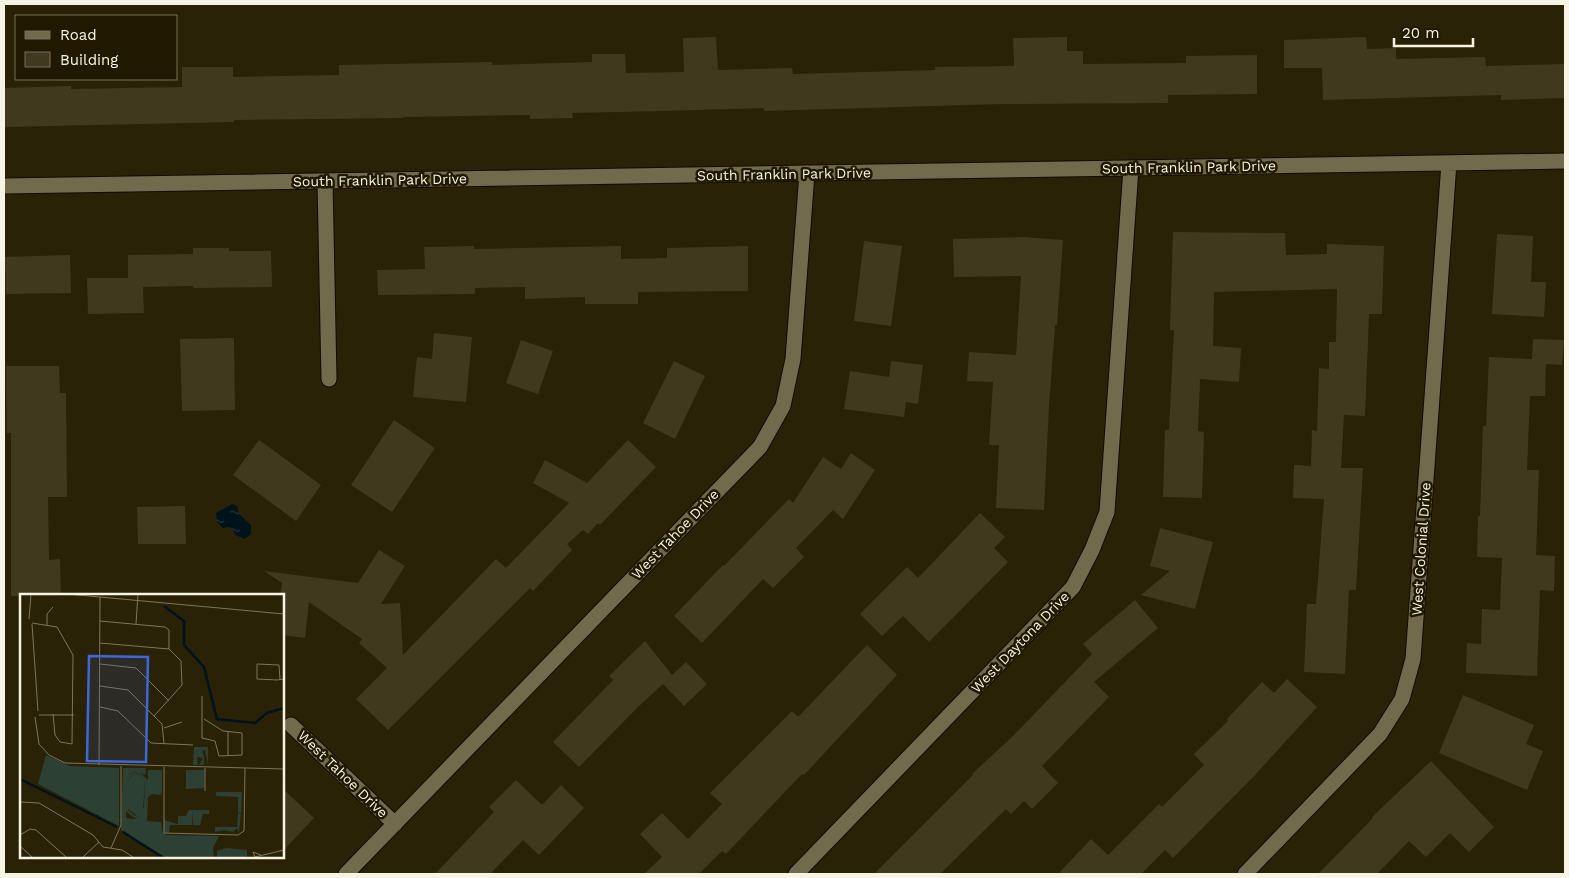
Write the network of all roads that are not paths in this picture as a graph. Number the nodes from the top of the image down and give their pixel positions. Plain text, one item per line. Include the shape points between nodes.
1 (1565, 161) edge
2 (1449, 163) junction
3 (1131, 168) junction
4 (806, 173) junction
5 (325, 181) junction
6 (4, 186) edge
7 (329, 379) dead end
8 (291, 725) dead end
9 (395, 824) junction
10 (346, 874) edge
11 (796, 874) edge
12 (1245, 874) edge

1 - 2 street, South Franklin Park Drive
2 - 3 street, South Franklin Park Drive
2 - 12 street, West Colonial Drive via 1414,659 1402,700 1380,734
3 - 4 street, South Franklin Park Drive
3 - 11 street, West Daytona Drive via 1107,512 1092,550 1073,587
4 - 5 street, South Franklin Park Drive
4 - 9 street, West Tahoe Drive via 793,359 783,406 760,447
5 - 6 street, South Franklin Park Drive
5 - 7 street
8 - 9 street, West Tahoe Drive
9 - 10 street, West Tahoe Drive

